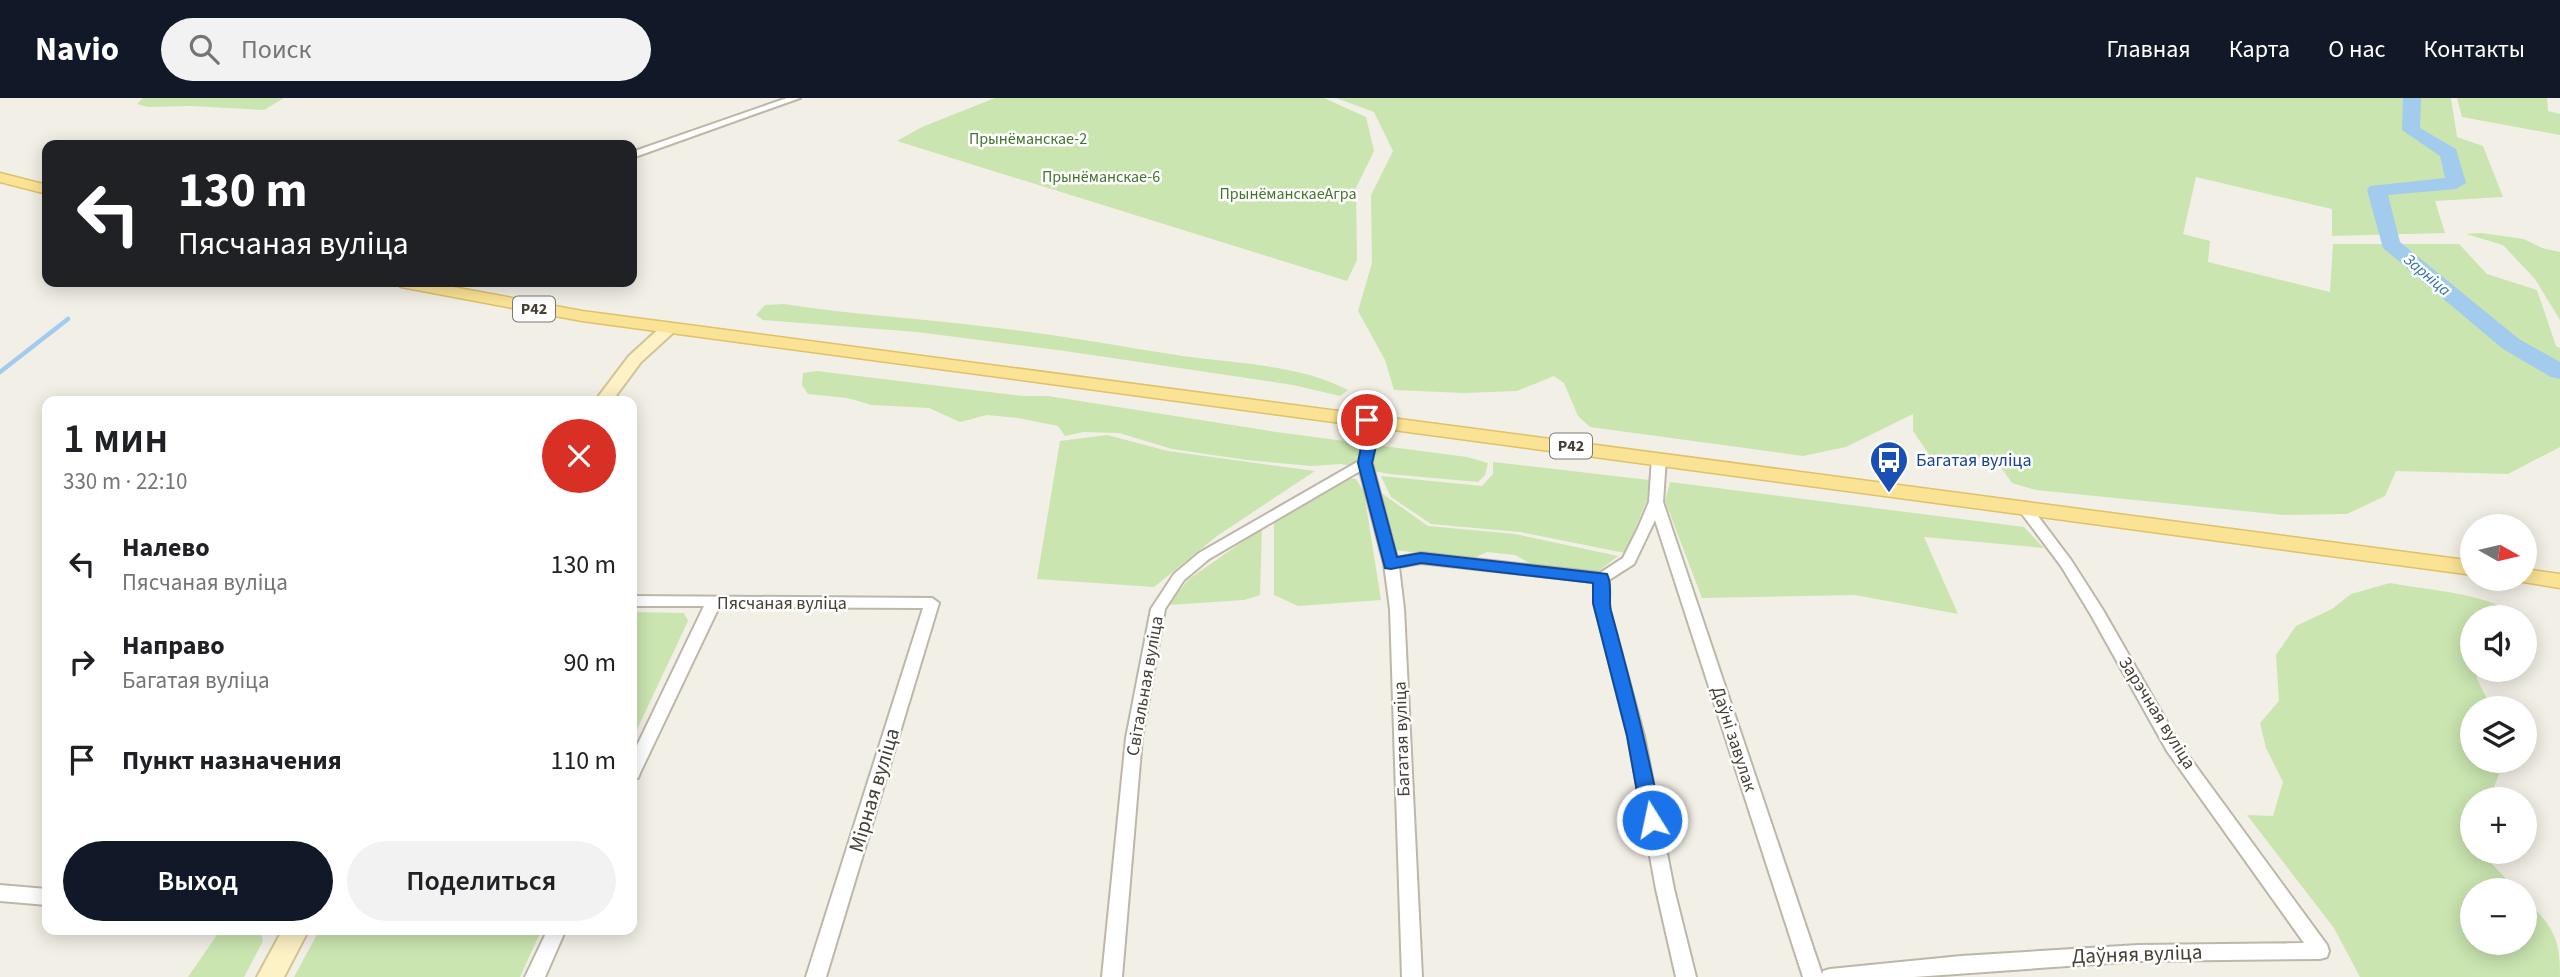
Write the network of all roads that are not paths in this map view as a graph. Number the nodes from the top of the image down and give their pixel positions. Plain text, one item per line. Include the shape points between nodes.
1 (796, 98) edge
2 (637, 153) edge
3 (3, 181) edge
4 (42, 189) edge
5 (425, 287) edge
6 (669, 328) junction
7 (607, 396) edge
8 (1367, 420) junction
9 (1659, 458) junction
10 (1365, 463) junction
11 (1656, 502) junction
12 (2023, 506) junction
13 (1391, 564) junction
14 (2460, 566) edge
15 (1602, 578) junction
16 (2538, 578) edge
17 (2560, 581) edge
18 (637, 601) edge
19 (713, 603) junction
20 (932, 603) joint
21 (637, 763) edge
22 (0, 893) edge
23 (42, 897) edge
24 (293, 935) edge
25 (554, 935) edge
26 (2320, 951) joint
27 (270, 977) edge
28 (535, 977) edge
29 (816, 977) edge
30 (1112, 977) edge
31 (1412, 977) edge
32 (1686, 977) edge
33 (1813, 977) edge
34 (1830, 977) edge

1 - 2 street
3 - 4 main road
5 - 6 main road, Р42 via 528,308
6 - 7 street via 635,359
6 - 8 main road, Р42
8 - 9 main road, Р42
8 - 10 street, Багатая вуліца
9 - 11 street
9 - 12 main road, Р42
10 - 13 street, Багатая вуліца
10 - 30 street, Світальная вуліца via 1204,556 1179,578 1158,609 1134,738
11 - 15 street via 1629,561
11 - 33 street, Даўні завулак
12 - 14 main road, Р42
12 - 26 street, Зарэчная вуліца via 2072,573 2173,747
13 - 15 street via 1421,558
13 - 31 street, Багатая вуліца
15 - 32 street via 1601,603 1636,736
16 - 17 main road
18 - 19 street, Пясчаная вуліца
19 - 20 street, Пясчаная вуліца
19 - 21 street
20 - 29 street, Мірная вуліца
22 - 23 street
24 - 27 street
25 - 28 street
26 - 34 street, Даўняя вуліца via 2138,953

